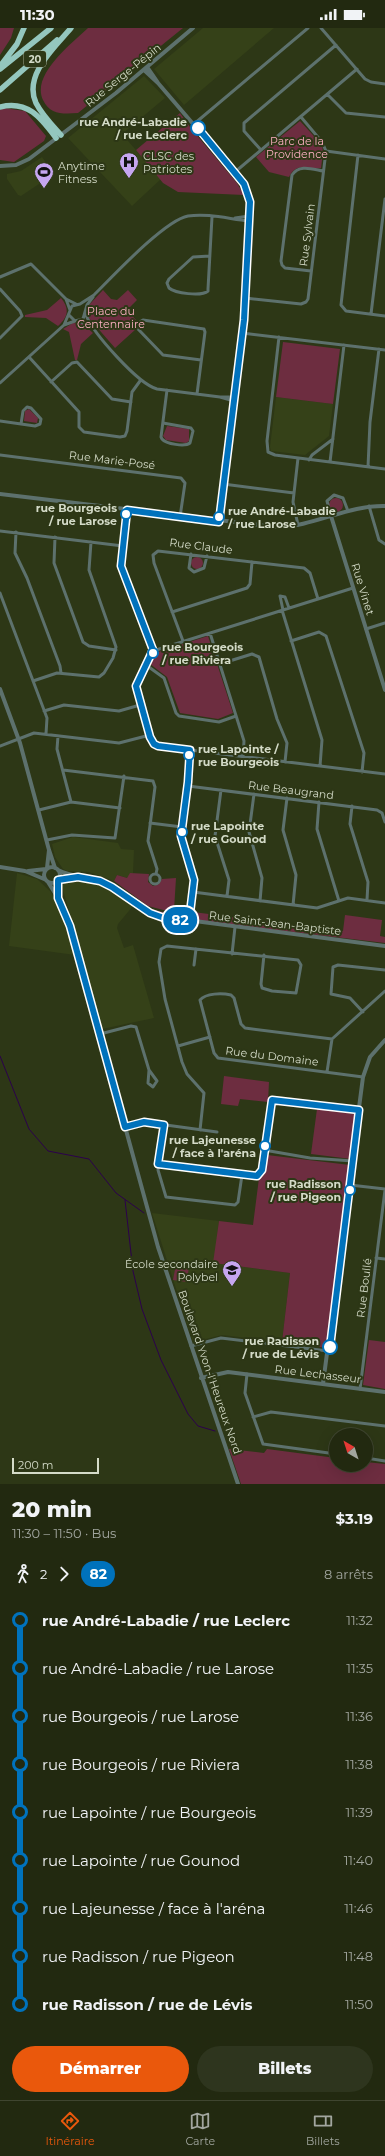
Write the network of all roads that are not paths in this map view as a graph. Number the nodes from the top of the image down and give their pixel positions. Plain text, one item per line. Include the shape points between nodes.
1 (24, 28) edge
2 (51, 28) edge
3 (71, 28) edge
4 (193, 28) edge
5 (308, 28) edge
6 (320, 28) edge
7 (336, 45) junction
8 (0, 68) edge
9 (145, 69) junction
10 (357, 69) junction
11 (385, 84) edge
12 (0, 90) edge
13 (327, 94) junction
14 (0, 107) edge
15 (301, 117) junction
16 (385, 117) edge
17 (194, 124) junction
18 (58, 137) junction
19 (261, 150) junction
20 (326, 151) junction
21 (358, 155) junction
22 (385, 159) edge
23 (0, 166) edge
24 (323, 171) junction
25 (235, 172) junction
26 (385, 199) edge
27 (212, 217) junction
28 (249, 219) junction
29 (210, 256) junction
30 (312, 271) junction
31 (0, 277) edge
32 (0, 289) edge
33 (94, 295) junction
34 (245, 298) junction
35 (66, 299) junction
36 (78, 304) junction
37 (86, 310) junction
38 (69, 312) junction
39 (371, 314) junction
40 (86, 315) junction
41 (385, 316) edge
42 (75, 321) junction
43 (79, 321) junction
44 (64, 325) junction
45 (91, 327) junction
46 (242, 333) junction
47 (279, 337) junction
48 (0, 338) edge
49 (344, 345) junction
50 (379, 349) junction
51 (385, 350) edge
52 (29, 357) junction
53 (201, 360) junction
54 (140, 380) junction
55 (51, 382) junction
56 (0, 383) edge
57 (167, 390) junction
58 (198, 394) junction
59 (234, 399) junction
60 (131, 402) junction
61 (0, 422) edge
62 (163, 423) junction
63 (21, 424) junction
64 (333, 439) junction
65 (0, 455) edge
66 (298, 458) junction
67 (309, 460) junction
68 (330, 462) junction
69 (368, 467) junction
70 (385, 469) edge
71 (224, 484) junction
72 (294, 493) junction
73 (0, 494) edge
74 (369, 506) junction
75 (385, 506) edge
76 (127, 510) junction
77 (348, 511) junction
78 (331, 516) junction
79 (180, 517) junction
80 (219, 522) junction
81 (298, 526) junction
82 (0, 531) edge
83 (16, 532) junction
84 (55, 537) junction
85 (91, 542) junction
86 (385, 544) edge
87 (122, 546) junction
88 (191, 554) junction
89 (207, 556) junction
90 (252, 562) junction
91 (353, 588) junction
92 (0, 593) edge
93 (318, 599) junction
94 (289, 608) junction
95 (282, 610) junction
96 (172, 612) junction
97 (385, 623) edge
98 (366, 629) junction
99 (210, 633) junction
100 (183, 641) junction
101 (291, 641) junction
102 (116, 650) junction
103 (153, 650) junction
104 (220, 664) junction
105 (146, 665) junction
106 (61, 674) junction
107 (33, 681) junction
108 (0, 689) edge
109 (385, 690) edge
110 (140, 705) junction
111 (44, 711) junction
112 (236, 716) junction
113 (46, 734) junction
114 (150, 735) junction
115 (58, 736) junction
116 (19, 738) junction
117 (0, 746) edge
118 (190, 750) junction
119 (243, 757) junction
120 (285, 762) junction
121 (320, 766) junction
122 (63, 770) junction
123 (362, 772) junction
124 (385, 774) edge
125 (124, 776) junction
126 (188, 786) junction
127 (221, 790) junction
128 (254, 794) junction
129 (287, 798) junction
130 (71, 802) junction
131 (319, 802) junction
132 (352, 806) junction
133 (120, 808) junction
134 (39, 810) junction
135 (385, 822) edge
136 (150, 823) junction
137 (182, 827) junction
138 (47, 840) junction
139 (49, 850) junction
140 (0, 868) edge
141 (46, 868) junction
142 (57, 869) junction
143 (25, 871) junction
144 (156, 874) dead end
145 (78, 877) junction
146 (58, 880) junction
147 (46, 881) junction
148 (193, 892) junction
149 (228, 896) junction
150 (58, 898) junction
151 (367, 900) junction
152 (260, 901) junction
153 (339, 901) junction
154 (385, 903) edge
155 (293, 905) junction
156 (189, 921) junction
157 (235, 927) junction
158 (385, 946) edge
159 (196, 949) junction
160 (232, 954) junction
161 (264, 955) junction
162 (194, 965) dead end
163 (385, 970) edge
164 (385, 991) edge
165 (363, 1012) junction
166 (100, 1034) junction
167 (210, 1037) junction
168 (332, 1039) junction
169 (384, 1043) edge
170 (178, 1046) junction
171 (149, 1070) junction
172 (327, 1072) junction
173 (363, 1077) junction
174 (359, 1110) junction
175 (164, 1125) junction
176 (125, 1127) junction
177 (200, 1130) junction
178 (217, 1132) dead end
179 (264, 1150) junction
180 (353, 1161) junction
181 (158, 1164) junction
182 (242, 1174) junction
183 (350, 1185) junction
184 (385, 1189) edge
185 (381, 1223) junction
186 (385, 1223) edge
187 (376, 1258) junction
188 (385, 1259) edge
189 (191, 1346) junction
190 (328, 1351) junction
191 (247, 1374) junction
192 (201, 1378) junction
193 (323, 1384) junction
194 (360, 1388) junction
195 (385, 1392) edge
196 (253, 1417) junction
197 (385, 1426) edge
198 (329, 1453) edge
199 (373, 1459) edge
200 (385, 1461) edge
201 (238, 1484) edge

1 - 8 highway via 17,44
2 - 8 highway, 20
3 - 12 highway, 20
3 - 18 highway via 44,61 33,85 37,104
4 - 9 street, Rue Serge-Pépin
5 - 17 street
6 - 7 street
7 - 10 street
7 - 19 street via 244,123 244,131
9 - 17 street
9 - 18 street, Rue Serge-Pépin
10 - 11 street via 369,82
10 - 13 street
13 - 15 street
13 - 16 street via 346,113
14 - 18 highway via 16,105 32,110
15 - 19 street
15 - 20 street via 322,142
17 - 25 street
18 - 23 street, Rue Serge-Pépin via 22,163
19 - 25 street
20 - 21 street
20 - 24 street, Rue Sylvain
21 - 22 street
21 - 39 street via 341,302 342,308
24 - 30 street, Rue Sylvain
24 - 30 street via 302,168 292,175 281,261 285,268
25 - 28 street via 248,193
26 - 39 street
27 - 28 street
27 - 29 street
27 - 33 street via 190,216 174,221
28 - 34 street
29 - 29 street via 193,256 169,279 168,287 173,290 206,293
30 - 34 street, Rue Sylvain via 308,299 304,304
31 - 35 street via 31,264
32 - 48 street via 22,314
33 - 36 street
33 - 37 street
34 - 46 street
35 - 36 street
35 - 38 street
36 - 37 street
36 - 38 street
37 - 40 street
38 - 42 street
38 - 44 street
39 - 41 street
40 - 43 street
40 - 45 street
42 - 43 street
42 - 44 street
43 - 45 street
44 - 52 street
45 - 54 street
46 - 47 street
46 - 59 street
47 - 49 street
47 - 66 street via 267,441 268,452
49 - 50 street
49 - 64 street
50 - 51 street
50 - 69 street via 370,422
52 - 55 street
52 - 56 street
53 - 53 street via 205,331 203,328 143,320 138,323 138,329 162,354
53 - 58 street
54 - 57 street via 151,387
54 - 60 street via 132,391
55 - 60 street via 72,363 77,362 112,399
55 - 60 street via 79,412 79,427 84,432 125,436
57 - 58 street
57 - 62 street
58 - 59 street
59 - 71 street
61 - 63 street
62 - 62 street via 163,441 186,445 190,443 193,431 191,428
63 - 63 street via 23,410 27,407 41,419 37,426
64 - 67 street
64 - 68 street
65 - 79 street, Rue Marie-Posé via 181,478 185,484
66 - 67 street
66 - 72 street
67 - 68 street
68 - 69 street
69 - 70 street
71 - 72 street
71 - 80 street
72 - 81 street via 293,506
73 - 76 street
74 - 75 street
74 - 77 street
74 - 86 street via 379,540
76 - 79 street
76 - 87 street
77 - 78 street
77 - 78 street via 343,498 334,495 327,502
78 - 81 street
78 - 91 street, Rue Vinet
79 - 80 street
80 - 81 street via 270,527
82 - 83 street
83 - 84 street
83 - 106 street via 15,553 31,588
84 - 85 street
84 - 102 street via 54,563 83,642 89,646
85 - 87 street
85 - 102 street via 89,570 115,640
87 - 103 street via 122,568
88 - 89 street, Rue Claude
88 - 89 street via 189,569 193,572 204,568
88 - 96 street, Rue Claude via 160,550 153,555
89 - 90 street, Rue Claude
90 - 93 street, Rue Claude via 307,569
90 - 96 street via 250,584 247,588
91 - 93 street
91 - 98 street, Rue Vinet
92 - 107 street
93 - 94 street
94 - 95 street
94 - 95 street via 286,597 280,596
95 - 99 street
95 - 101 street
96 - 100 street, Rue Claude
97 - 98 street
98 - 109 street, Rue Vinet
99 - 100 street
99 - 104 street
100 - 103 street
101 - 121 street via 322,739
101 - 123 street via 319,632 326,636 364,753
102 - 106 street via 113,659 100,676 93,678
103 - 105 street
104 - 112 street
104 - 120 street via 250,654 259,658 276,718 287,744
105 - 110 street via 136,686
105 - 112 street via 164,678 179,716 217,722
106 - 107 street via 52,674
107 - 111 street
108 - 116 street
110 - 111 street via 117,711 64,705
110 - 114 street
111 - 113 street via 47,721
112 - 119 street via 244,741
113 - 115 street
113 - 116 street via 34,733
114 - 115 street via 121,743
114 - 118 street via 152,742 157,746
115 - 122 street via 57,749
116 - 117 street
116 - 134 street
118 - 119 street
118 - 126 street
119 - 120 street
120 - 121 street
121 - 123 street
122 - 125 street
122 - 130 street
123 - 124 street
125 - 133 street
125 - 136 street via 150,780 154,783
126 - 127 street, Rue Beaugrand
126 - 137 street
127 - 128 street, Rue Beaugrand
127 - 149 street via 215,836 229,880
128 - 129 street, Rue Beaugrand
128 - 152 street via 249,832 262,876
129 - 131 street, Rue Beaugrand
129 - 155 street via 283,830 296,873
130 - 133 street
130 - 134 street
131 - 132 street, Rue Beaugrand
131 - 153 street via 317,829
132 - 135 street, Rue Beaugrand via 378,810
132 - 151 street via 350,824 368,882
133 - 138 street via 116,838 72,835
134 - 138 street
136 - 137 street
136 - 144 street via 148,841 157,869
137 - 148 street via 182,840 194,880
138 - 139 street
139 - 141 street
139 - 142 street
140 - 143 street
141 - 142 street
141 - 143 street
141 - 147 street
142 - 145 street, Rue Saint-Jean-Baptiste
142 - 146 street via 60,874
143 - 147 street
145 - 146 street, Rue Saint-Jean-Baptiste
145 - 156 street, Rue Saint-Jean-Baptiste via 110,886 152,914
146 - 147 street
146 - 150 street, Boulevard Yvon-l'Heureux Nord
147 - 150 street, Boulevard Yvon-l'Heureux Nord
148 - 149 street
148 - 156 street
149 - 152 street
150 - 166 street, Boulevard Yvon-l'Heureux Nord via 70,926
151 - 153 street via 350,898
151 - 154 street
152 - 155 street
153 - 155 street via 318,908
156 - 157 street, Rue Saint-Jean-Baptiste
157 - 158 street, Rue Saint-Jean-Baptiste
157 - 160 street
159 - 160 street
159 - 162 street
159 - 170 street via 165,946 160,950 159,962 165,999
160 - 161 street
161 - 161 street via 300,961 297,992 286,993 262,988
163 - 165 street via 338,965 333,967 331,994 350,998
164 - 165 street
165 - 168 street
166 - 171 street via 136,1027
166 - 176 street, Boulevard Yvon-l'Heureux Nord
167 - 168 street, Rue du Domaine via 200,1002 201,998 215,994 232,995 241,1024 245,1028
167 - 170 street
167 - 172 street, Rue du Domaine via 215,1054 219,1058
168 - 172 street
169 - 173 street via 370,1057
170 - 177 street via 186,1071 204,1093
171 - 171 street via 148,1083 153,1087 157,1081
172 - 173 street, Rue du Domaine
173 - 174 street
174 - 179 street via 272,1100
174 - 180 street
175 - 176 street via 144,1122
175 - 177 street
175 - 181 street
176 - 189 street, Boulevard Yvon-l'Heureux Nord via 158,1247
177 - 178 street
179 - 180 street via 310,1158
179 - 182 street via 259,1175
180 - 183 street
181 - 182 street
181 - 182 street via 167,1197 232,1206 238,1202
183 - 184 street
183 - 190 street
184 - 185 street, Rue Boullé
185 - 186 street
185 - 187 street, Rue Boullé
187 - 188 street
187 - 194 street, Rue Boullé
189 - 190 street via 221,1338
189 - 192 street, Boulevard Yvon-l'Heureux Nord
190 - 193 street
191 - 192 street, Rue Lechasseur via 221,1372
191 - 193 street, Rue Lechasseur
191 - 196 street via 245,1392
192 - 201 street, Boulevard Yvon-l'Heureux Nord
193 - 194 street, Rue Lechasseur
194 - 195 street, Rue Lechasseur
196 - 197 street via 271,1412
196 - 198 street via 264,1445
199 - 200 street

